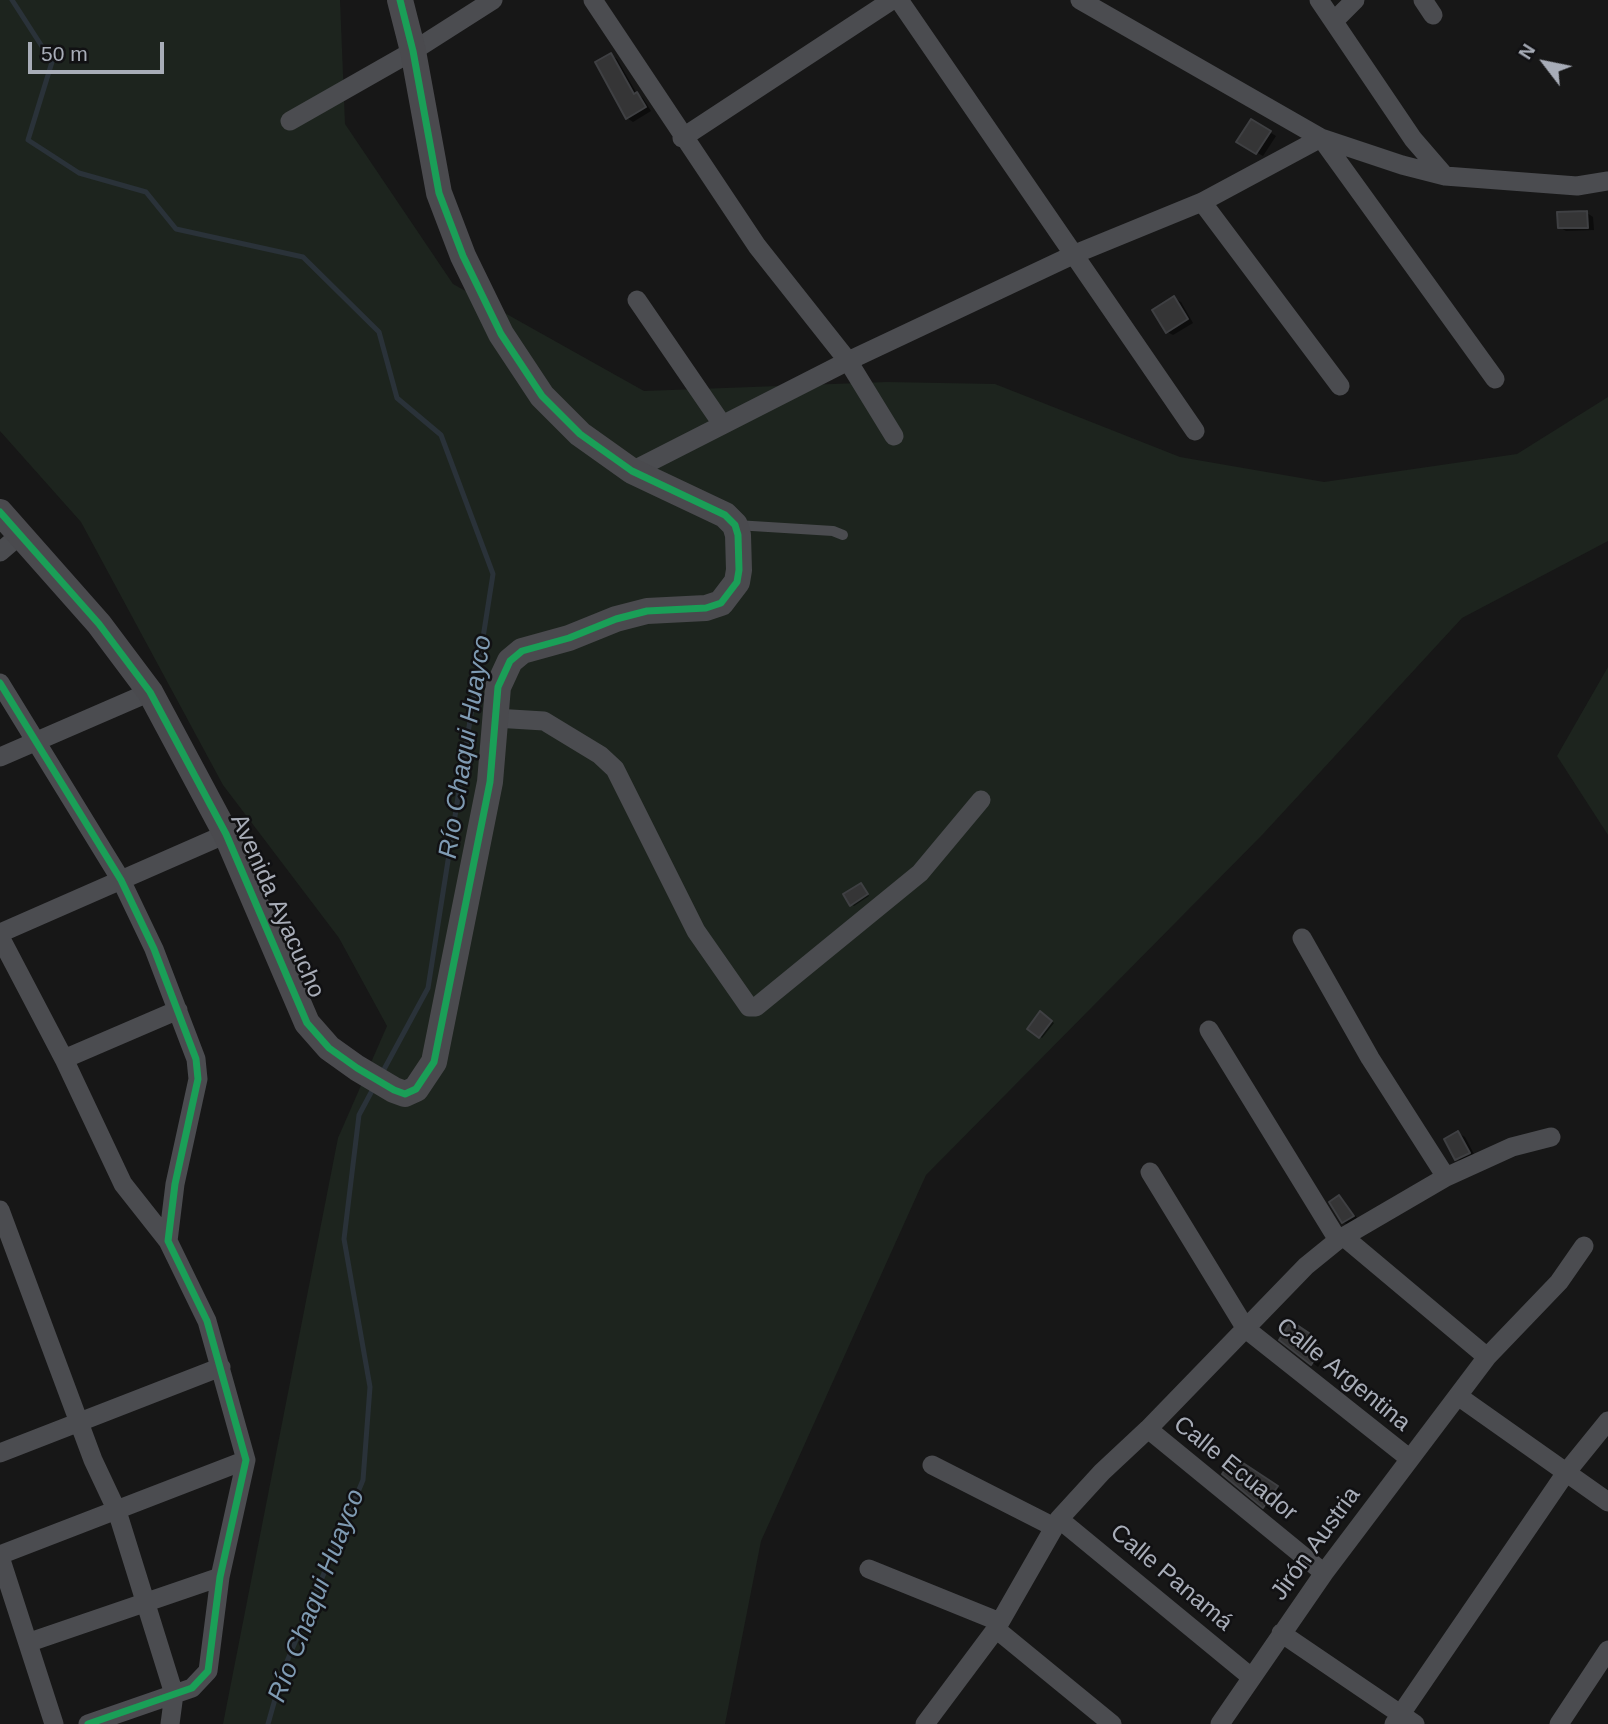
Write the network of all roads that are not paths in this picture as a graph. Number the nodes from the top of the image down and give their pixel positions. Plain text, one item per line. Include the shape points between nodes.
1 (400, 0) edge
2 (493, 0) edge
3 (593, 0) edge
4 (892, 0) edge
5 (899, 0) edge
6 (1080, 0) edge
7 (1319, 0) edge
8 (1355, 0) edge
9 (1334, 20) junction
10 (413, 51) junction
11 (290, 121) dead end
12 (682, 138) junction
13 (1321, 138) junction
14 (1445, 176) junction
15 (1608, 181) edge
16 (1202, 202) junction
17 (1075, 254) junction
18 (637, 300) dead end
19 (848, 361) junction
20 (1495, 379) dead end
21 (1340, 386) dead end
22 (722, 424) junction
23 (1195, 431) dead end
24 (894, 436) dead end
25 (632, 471) junction
26 (0, 512) edge
27 (735, 525) junction
28 (21, 534) junction
29 (843, 535) dead end
30 (0, 552) edge
31 (0, 684) edge
32 (150, 692) junction
33 (495, 718) junction
34 (34, 741) junction
35 (0, 757) edge
36 (981, 800) dead end
37 (226, 834) junction
38 (121, 880) junction
39 (0, 935) edge
40 (1302, 938) dead end
41 (177, 1010) junction
42 (1209, 1030) dead end
43 (64, 1059) junction
44 (1551, 1137) dead end
45 (1150, 1172) dead end
46 (1446, 1177) junction
47 (0, 1210) edge
48 (1341, 1239) junction
49 (168, 1241) junction
50 (1584, 1246) dead end
51 (1245, 1329) junction
52 (1487, 1357) junction
53 (222, 1367) junction
54 (1458, 1396) junction
55 (79, 1421) junction
56 (1608, 1421) edge
57 (1148, 1429) junction
58 (0, 1453) edge
59 (1409, 1459) junction
60 (246, 1460) junction
61 (932, 1465) dead end
62 (1565, 1474) junction
63 (1608, 1502) edge
64 (117, 1511) junction
65 (1057, 1523) junction
66 (0, 1556) edge
67 (869, 1569) dead end
68 (1324, 1573) junction
69 (220, 1577) junction
70 (145, 1601) junction
71 (998, 1626) junction
72 (1281, 1633) junction
73 (30, 1642) junction
74 (1608, 1650) edge
75 (1251, 1677) junction
76 (174, 1693) junction
77 (1403, 1720) edge
78 (54, 1724) edge
79 (88, 1724) edge
80 (170, 1724) edge
81 (926, 1724) edge
82 (1112, 1724) edge
83 (1220, 1724) edge
84 (1559, 1724) edge

1 - 10 street
2 - 10 street
3 - 12 street
4 - 12 street
5 - 17 street
6 - 13 street
7 - 9 street
8 - 9 street
9 - 14 street via 1413,139
10 - 11 street
10 - 25 street via 439,192 463,256 501,334 542,397 580,434
12 - 19 street via 757,246
13 - 14 street
13 - 16 street
13 - 20 street
14 - 15 street via 1577,186
16 - 17 street
16 - 21 street
17 - 19 street
17 - 23 street
18 - 22 street
19 - 22 street
19 - 24 street
22 - 25 street
25 - 27 street via 708,505
26 - 28 street, Avenida Ayacucho
27 - 29 lane
27 - 33 street via 737,582 721,603 647,611 522,651 503,673
28 - 30 street
28 - 32 street, Avenida Ayacucho via 99,624
31 - 34 street
32 - 34 street
32 - 37 street, Avenida Ayacucho
33 - 36 street via 544,721 615,769 696,931 749,1007 756,1007 920,873
33 - 37 street, Avenida Ayacucho via 490,782 433,1062 416,1089 405,1094 329,1048 307,1023
34 - 35 street
34 - 38 street
37 - 38 street
38 - 39 street
38 - 41 street
39 - 43 street
40 - 46 street via 1370,1058
41 - 43 street
41 - 49 street via 198,1079
42 - 48 street
43 - 49 street via 123,1184
44 - 46 street via 1512,1147
45 - 51 street
46 - 48 street
47 - 55 street
48 - 51 street via 1306,1266
48 - 52 street
49 - 53 street via 207,1321
50 - 52 street, Jirón Austria via 1559,1282
51 - 57 street
51 - 59 street, Calle Argentina
52 - 54 street, Jirón Austria
53 - 55 street
53 - 60 street
54 - 59 street, Jirón Austria
54 - 62 street
55 - 58 street
55 - 64 street
56 - 62 street
57 - 65 street
57 - 68 street, Calle Ecuador
59 - 68 street, Jirón Austria
60 - 64 street
60 - 69 street
61 - 65 street, Calle Panamá
62 - 63 street
62 - 77 street
64 - 66 street
64 - 70 street
65 - 71 street
65 - 75 street, Calle Panamá
66 - 73 street
67 - 71 street
68 - 72 street, Jirón Austria
69 - 70 street
69 - 76 street via 208,1671 192,1688
70 - 73 street
70 - 76 street
71 - 81 street
71 - 82 street
72 - 75 street, Jirón Austria
72 - 77 street
73 - 78 street
74 - 84 street
75 - 83 street, Jirón Austria
76 - 79 street
76 - 80 street

